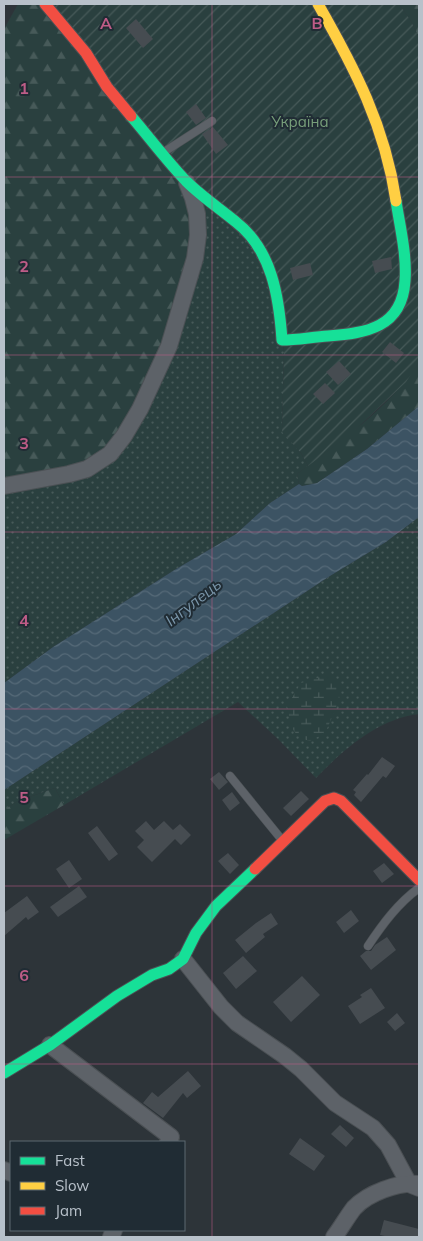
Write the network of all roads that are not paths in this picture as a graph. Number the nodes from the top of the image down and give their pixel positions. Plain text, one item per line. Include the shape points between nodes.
1 (45, 4) edge
2 (318, 4) edge
3 (212, 121) dead end
4 (162, 154) junction
5 (186, 181) junction
6 (4, 486) edge
7 (230, 776) dead end
8 (283, 841) junction
9 (419, 880) edge
10 (419, 888) edge
11 (368, 946) dead end
12 (183, 959) junction
13 (50, 1045) junction
14 (4, 1073) edge
15 (169, 1141) edge
16 (416, 1185) edge
17 (334, 1237) edge

1 - 4 street via 86,53 106,87
2 - 5 street via 381,132 390,166 404,263 403,298 398,308 383,324 365,332 282,340 272,274 257,244 238,223
3 - 4 lane
4 - 5 street
5 - 6 street via 197,214 195,258 169,346 124,436 110,454 87,469
7 - 8 lane
8 - 9 street via 325,801 334,798 341,801
8 - 12 street via 216,906 196,933
10 - 11 lane via 394,911
12 - 13 street via 117,996
12 - 16 street via 237,1023 301,1069 334,1103 373,1128
13 - 14 street
13 - 15 street via 172,1137
16 - 17 street via 394,1186 376,1194 355,1208

